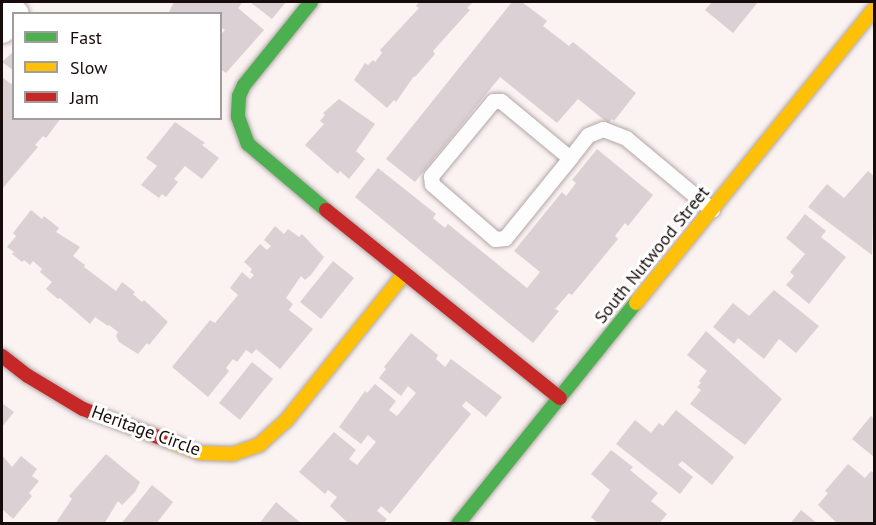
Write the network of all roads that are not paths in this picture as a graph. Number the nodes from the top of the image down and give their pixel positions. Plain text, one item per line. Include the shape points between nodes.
1 (311, 2) edge
2 (874, 9) edge
3 (12, 16) edge
4 (2, 28) edge
5 (570, 158) junction
6 (712, 210) junction
7 (405, 273) junction
8 (2, 356) edge
9 (560, 398) junction
10 (458, 524) edge

1 - 7 street via 244,85 238,106 241,131 248,144 271,165
2 - 6 street, South Nutwood Street
3 - 4 street
5 - 5 lane via 501,101 493,101 430,176 432,184 495,239 505,238
5 - 6 lane via 588,135 603,129 626,138
6 - 9 street, South Nutwood Street
7 - 8 street, Heritage Circle via 286,421 258,445 233,454 201,453 93,413 55,393
7 - 9 street
9 - 10 street, South Nutwood Street

